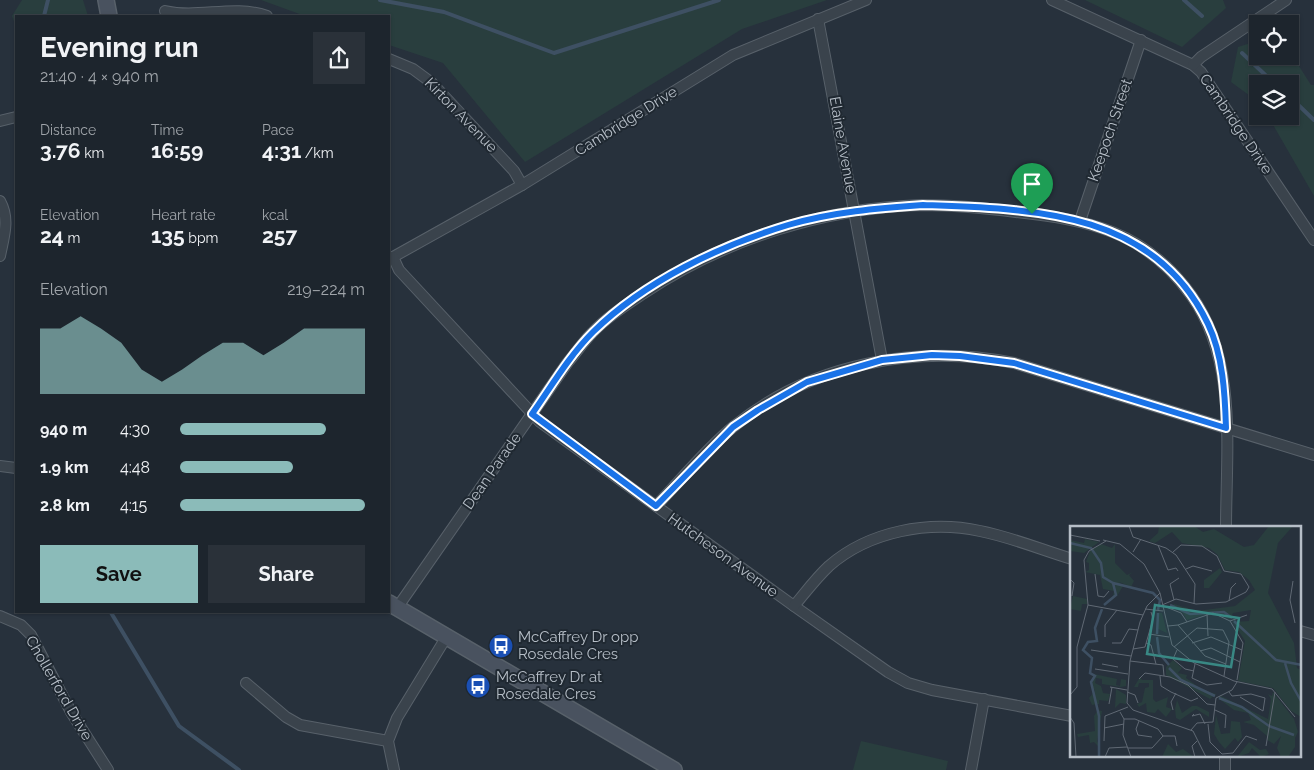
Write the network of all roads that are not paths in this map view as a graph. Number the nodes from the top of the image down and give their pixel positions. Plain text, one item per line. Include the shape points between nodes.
1 (106, 0) edge
2 (866, 0) edge
3 (1052, 0) edge
4 (1286, 0) edge
5 (166, 11) dead end
6 (109, 15) edge
7 (264, 15) edge
8 (818, 19) junction
9 (1141, 40) junction
10 (390, 59) edge
11 (1193, 65) junction
12 (15, 117) edge
13 (0, 121) edge
14 (522, 185) junction
15 (0, 200) edge
16 (855, 212) junction
17 (1080, 220) junction
18 (1314, 240) edge
19 (0, 256) edge
20 (391, 258) edge
21 (882, 360) junction
22 (532, 414) junction
23 (1226, 428) junction
24 (1314, 455) edge
25 (0, 466) edge
26 (15, 468) edge
27 (656, 506) junction
28 (1226, 526) edge
29 (1070, 558) edge
30 (393, 606) edge
31 (794, 606) junction
32 (0, 616) edge
33 (447, 636) junction
34 (246, 683) dead end
35 (984, 699) junction
36 (1070, 716) edge
37 (388, 741) junction
38 (108, 770) edge
39 (394, 770) edge
40 (674, 770) edge
41 (971, 770) edge

1 - 6 main road
2 - 8 street, Cambridge Drive
3 - 9 street, Cambridge Drive
4 - 11 street
5 - 7 street via 178,14 246,10
8 - 14 street, Cambridge Drive via 733,55
8 - 16 street, Elaine Avenue
9 - 11 street, Cambridge Drive
9 - 17 street, Keepoch Street
10 - 14 street, Kirton Avenue via 413,69 432,83 514,171
11 - 18 street, Cambridge Drive via 1210,81
12 - 13 street
14 - 20 street, Cambridge Drive
15 - 19 street via 6,214
16 - 17 street, Dean Parade via 923,205
16 - 21 street, Elaine Avenue
16 - 22 street, Dean Parade via 788,225 726,249 666,278 592,333
17 - 23 street, Dean Parade via 1121,235 1147,250 1191,295 1209,324 1216,347 1224,390
20 - 22 street, Hutcheson Avenue via 398,270
21 - 23 street via 932,355 1014,363
21 - 27 street via 807,382 758,410 733,427
22 - 27 street, Hutcheson Avenue
22 - 30 street, Dean Parade
23 - 24 street
23 - 28 street, Dean Parade
25 - 26 street
27 - 31 street, Hutcheson Avenue
29 - 31 street via 981,531 938,527 902,530 860,546 829,566
30 - 33 main road
31 - 35 street, Hutcheson Avenue via 888,672 908,682 932,690
32 - 38 street, Chollerford Drive via 20,625 31,635 71,712
33 - 37 street via 397,718
33 - 40 main road
34 - 37 street via 300,725
35 - 36 street, Hutcheson Avenue
35 - 41 street
37 - 39 street

